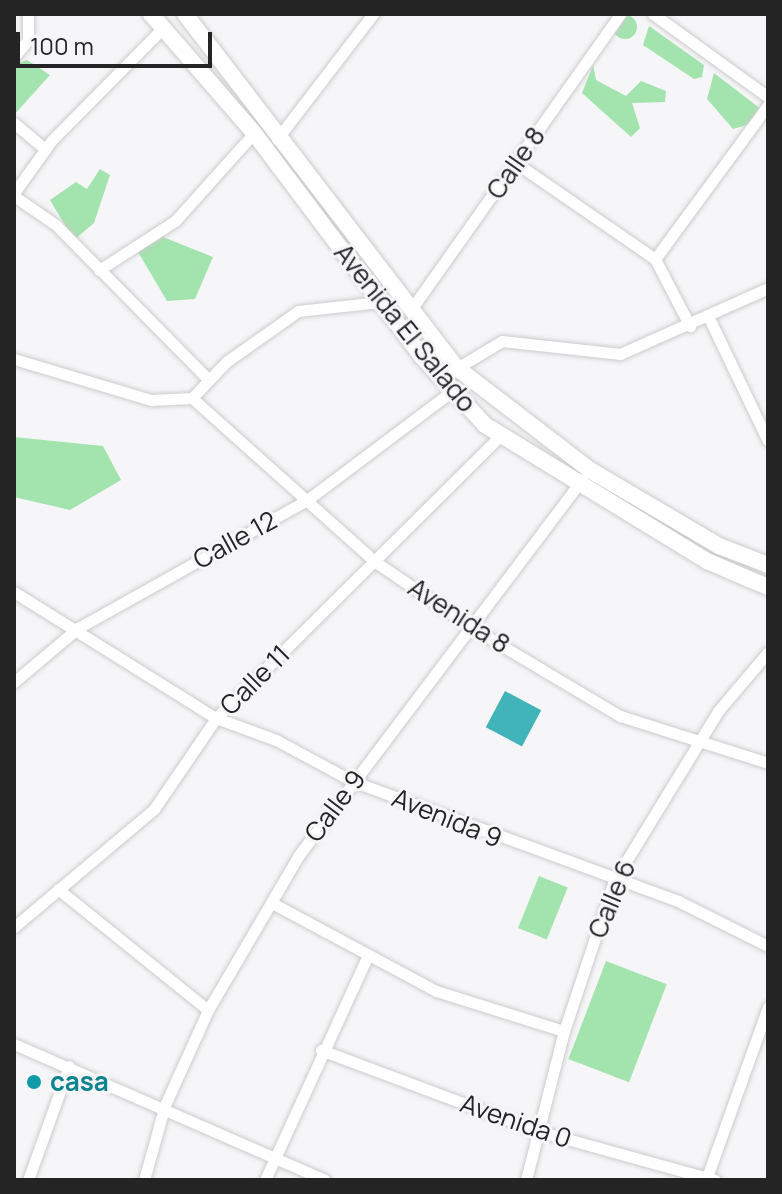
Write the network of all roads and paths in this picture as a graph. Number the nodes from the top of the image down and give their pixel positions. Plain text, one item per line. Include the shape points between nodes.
1 (28, 14) edge
2 (151, 14) edge
3 (185, 14) edge
4 (373, 14) edge
5 (620, 14) edge
6 (653, 14) edge
7 (161, 30) junction
8 (14, 57) edge
9 (768, 97) edge
10 (768, 105) edge
11 (14, 123) edge
12 (254, 133) junction
13 (277, 139) junction
14 (45, 149) junction
15 (516, 163) junction
16 (14, 195) edge
17 (655, 259) junction
18 (99, 270) junction
19 (768, 288) edge
20 (380, 302) junction
21 (410, 311) junction
22 (709, 318) junction
23 (690, 326) junction
24 (14, 359) edge
25 (457, 368) junction
26 (207, 378) junction
27 (451, 392) junction
28 (192, 398) junction
29 (501, 435) junction
30 (768, 441) edge
31 (590, 470) junction
32 (579, 484) junction
33 (307, 500) junction
34 (374, 561) junction
35 (768, 565) edge
36 (768, 587) edge
37 (14, 592) edge
38 (78, 628) junction
39 (474, 629) junction
40 (768, 652) edge
41 (14, 682) edge
42 (216, 718) junction
43 (698, 745) junction
44 (768, 763) edge
45 (352, 781) junction
46 (614, 881) junction
47 (58, 889) junction
48 (272, 903) junction
49 (14, 927) edge
50 (768, 946) edge
51 (368, 955) junction
52 (768, 1007) edge
53 (208, 1010) junction
54 (564, 1031) junction
55 (14, 1044) edge
56 (321, 1050) junction
57 (69, 1066) junction
58 (165, 1105) junction
59 (538, 1131) junction
60 (271, 1155) junction
61 (709, 1179) edge
62 (28, 1180) edge
63 (144, 1180) edge
64 (265, 1180) edge
65 (325, 1180) edge
66 (526, 1180) edge

1 - 8 street via 28,40
2 - 7 main road, Avenida El Salado
3 - 13 main road, Avenida El Salado
4 - 13 street
5 - 15 street, Calle 8
6 - 9 street
7 - 12 main road, Avenida El Salado
7 - 14 street
10 - 17 street
11 - 14 street
12 - 18 street via 175,221
12 - 20 main road, Avenida El Salado
13 - 21 main road, Avenida El Salado
14 - 16 street
15 - 17 street
15 - 21 street, Calle 8
16 - 18 street
17 - 23 street
18 - 26 street
19 - 22 street
20 - 26 street via 298,311
20 - 27 main road, Avenida El Salado
21 - 25 main road, Avenida El Salado
22 - 23 street
22 - 30 street
23 - 25 street via 620,354 502,341
24 - 28 street via 151,400
25 - 31 main road, Avenida El Salado
26 - 28 street
27 - 29 main road, Avenida El Salado
27 - 33 street, Calle 12
28 - 33 street, Avenida 8
29 - 32 main road, Avenida El Salado
29 - 34 street, Calle 11
31 - 32 street, Calle 9
31 - 35 main road, Avenida El Salado via 719,546
32 - 36 main road, Avenida El Salado via 707,561
32 - 39 street, Calle 9
33 - 34 street, Avenida 8
33 - 38 street, Calle 12
34 - 39 street, Avenida 8
34 - 42 street, Calle 11
37 - 38 street, Avenida 9
38 - 41 street, Calle 12
38 - 42 street, Avenida 9
39 - 43 street, Avenida 8 via 620,716
39 - 45 street, Calle 9
40 - 43 street, Calle 6
42 - 45 street, Avenida 9 via 276,740
42 - 47 street, Calle 11 via 154,809
43 - 44 street, Avenida 8
43 - 46 street, Calle 6
45 - 46 street, Avenida 9
45 - 48 street, Calle 9
46 - 50 street, Avenida 9 via 678,901
46 - 54 street, Calle 6
47 - 49 street, Calle 11
47 - 53 street
48 - 51 street
48 - 53 street, Calle 9
51 - 54 street via 463,1002
51 - 56 street
52 - 61 street
53 - 58 street, Calle 9
54 - 59 street, Calle 6
55 - 57 street
56 - 59 street, Avenida 0
56 - 60 street
57 - 58 street
57 - 62 street
58 - 60 street
58 - 63 street, Calle 9
59 - 61 street, Avenida 0
59 - 66 street, Calle 6
60 - 64 street
60 - 65 street

